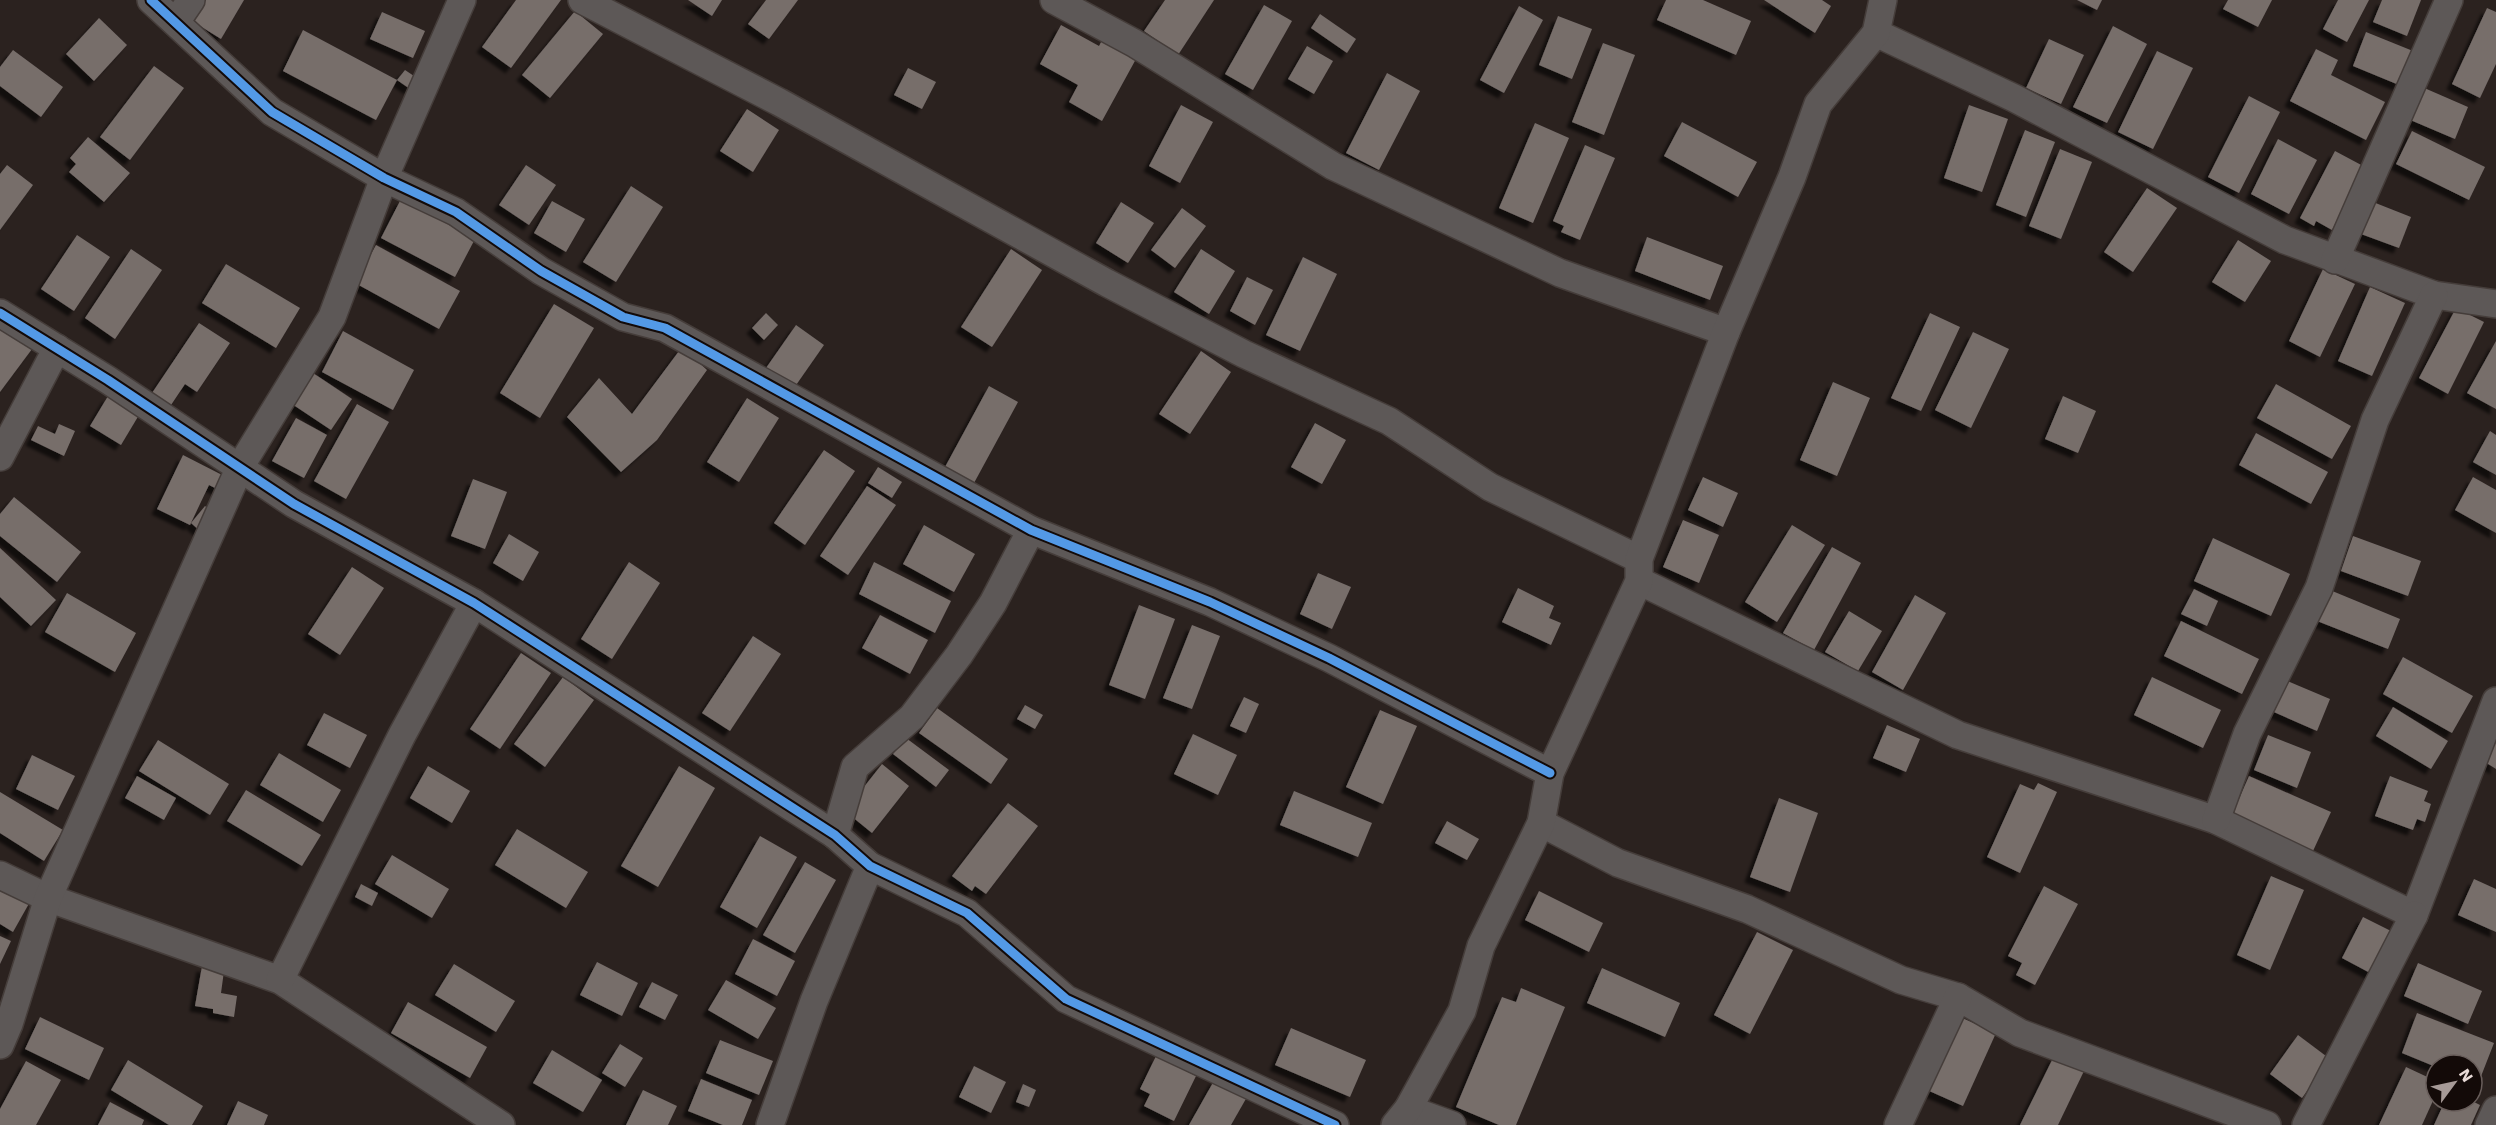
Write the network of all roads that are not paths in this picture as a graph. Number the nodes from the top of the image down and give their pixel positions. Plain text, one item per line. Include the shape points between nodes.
1 (150, 0) edge
2 (191, 0) edge
3 (462, 0) edge
4 (582, 0) edge
5 (1054, 0) edge
6 (1883, 0) edge
7 (2449, 0) edge
8 (176, 22) junction
9 (1876, 33) junction
10 (384, 178) junction
11 (2335, 260) junction
12 (2434, 295) junction
13 (2496, 304) edge
14 (0, 312) edge
15 (1726, 332) junction
16 (57, 348) junction
17 (0, 457) edge
18 (240, 466) junction
19 (1031, 530) junction
20 (1639, 570) junction
21 (474, 603) junction
22 (2496, 701) edge
23 (1550, 773) junction
24 (2216, 820) junction
25 (1541, 823) junction
26 (835, 835) junction
27 (870, 866) junction
28 (0, 875) edge
29 (48, 898) junction
30 (2414, 915) junction
31 (280, 980) junction
32 (1958, 997) junction
33 (0, 1045) edge
34 (2496, 1110) edge
35 (1402, 1117) edge
36 (501, 1125) edge
37 (770, 1125) edge
38 (1335, 1125) edge
39 (1452, 1125) edge
40 (1898, 1125) edge
41 (2267, 1125) edge
42 (2306, 1125) edge
43 (2489, 1125) edge

1 - 8 street
2 - 8 street
3 - 10 street
4 - 20 street via 779,102 1107,283 1244,354 1389,421 1490,487
5 - 15 street via 1134,43 1333,166 1560,273
6 - 9 street
7 - 11 street
8 - 10 street via 272,112
9 - 11 street via 2014,98 2284,240
9 - 15 street via 1818,104 1792,177
10 - 18 street via 332,317
10 - 19 street via 456,212 541,271 623,317 664,328
11 - 12 street
12 - 13 street
12 - 24 street via 2375,420 2319,588 2247,734
14 - 16 street
15 - 20 street
16 - 17 street
16 - 18 street
18 - 21 street via 294,504
18 - 29 street
19 - 23 street via 1210,602 1329,658
19 - 26 street via 993,603 959,655 912,717 855,767
20 - 23 street
20 - 24 street via 1958,735
21 - 26 street
21 - 31 street via 402,735
22 - 30 street
23 - 25 street
24 - 30 street
25 - 32 street via 1618,863 1747,909 1901,980
25 - 35 street via 1481,946 1462,1011
26 - 27 street
27 - 37 street via 814,1001
27 - 38 street via 967,913 1066,999
28 - 29 street
29 - 31 street
29 - 33 street
30 - 42 street
31 - 36 street
32 - 40 street
32 - 41 street via 2020,1033
34 - 43 street
35 - 39 street

